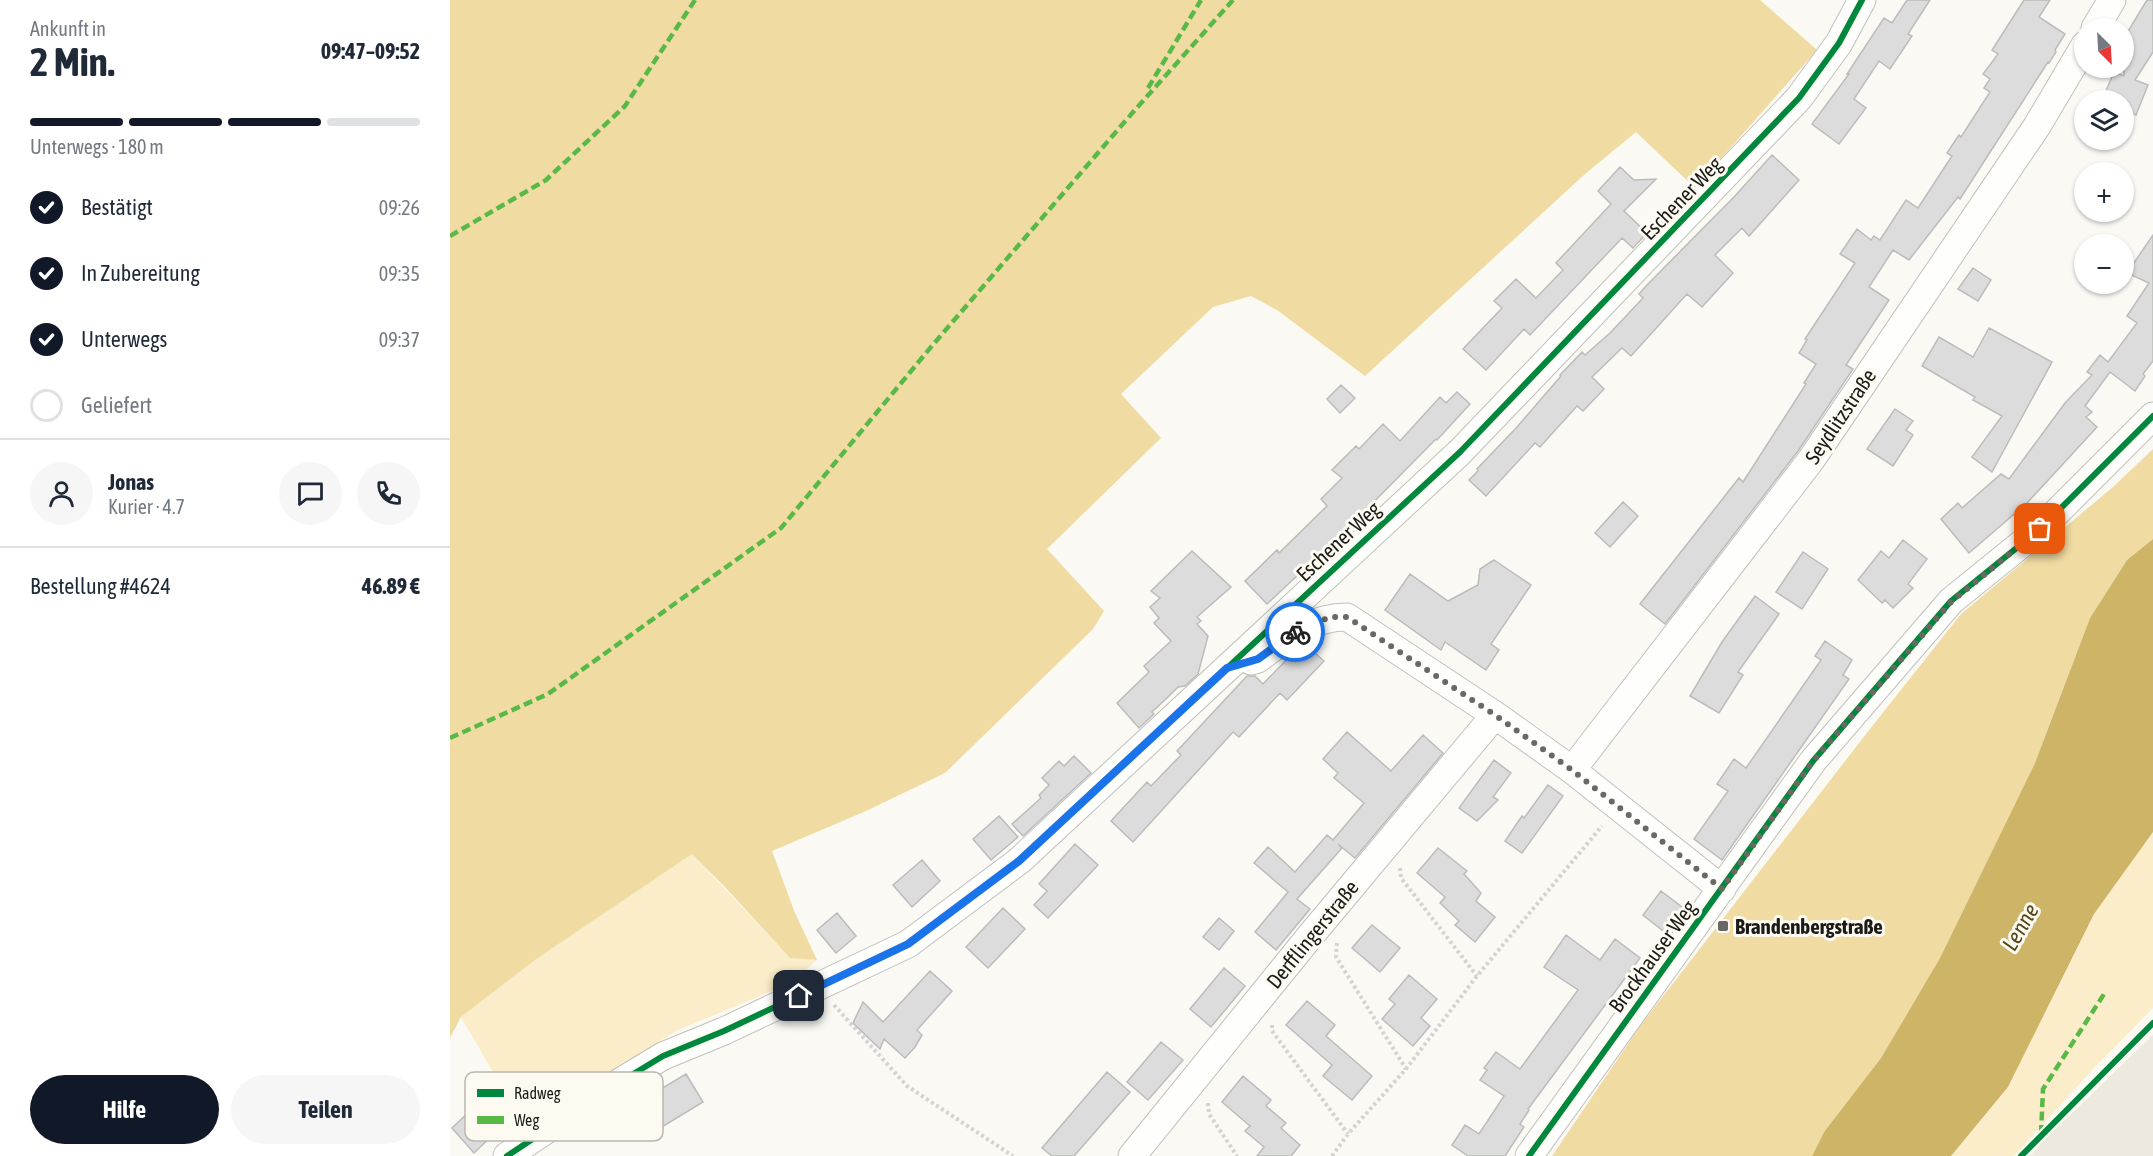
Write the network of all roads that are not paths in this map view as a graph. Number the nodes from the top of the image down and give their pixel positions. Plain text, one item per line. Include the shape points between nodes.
1 (1862, 0) edge
2 (2112, 0) edge
3 (2101, 18) edge
4 (2074, 64) edge
5 (2153, 416) edge
6 (1227, 668) junction
7 (1495, 715) junction
8 (1572, 770) junction
9 (1722, 889) junction
10 (637, 1072) edge
11 (530, 1141) edge
12 (507, 1156) edge
13 (1132, 1156) edge
14 (1529, 1156) edge

1 - 6 street, Eschener Weg via 1839,43 1783,116 1460,452
2 - 3 street
4 - 8 street, Seydlitzstraße via 2037,126 1811,460
5 - 9 street, Brockhauser Weg via 2040,529 1951,602 1813,761
6 - 7 street via 1258,659 1300,629 1330,617 1347,617
6 - 10 street, Eschener Weg via 1019,861 908,944 663,1056
7 - 8 street
7 - 13 street, Derfflingerstraße
8 - 9 street
9 - 14 street, Brockhauser Weg
11 - 12 street, Eschener Weg

